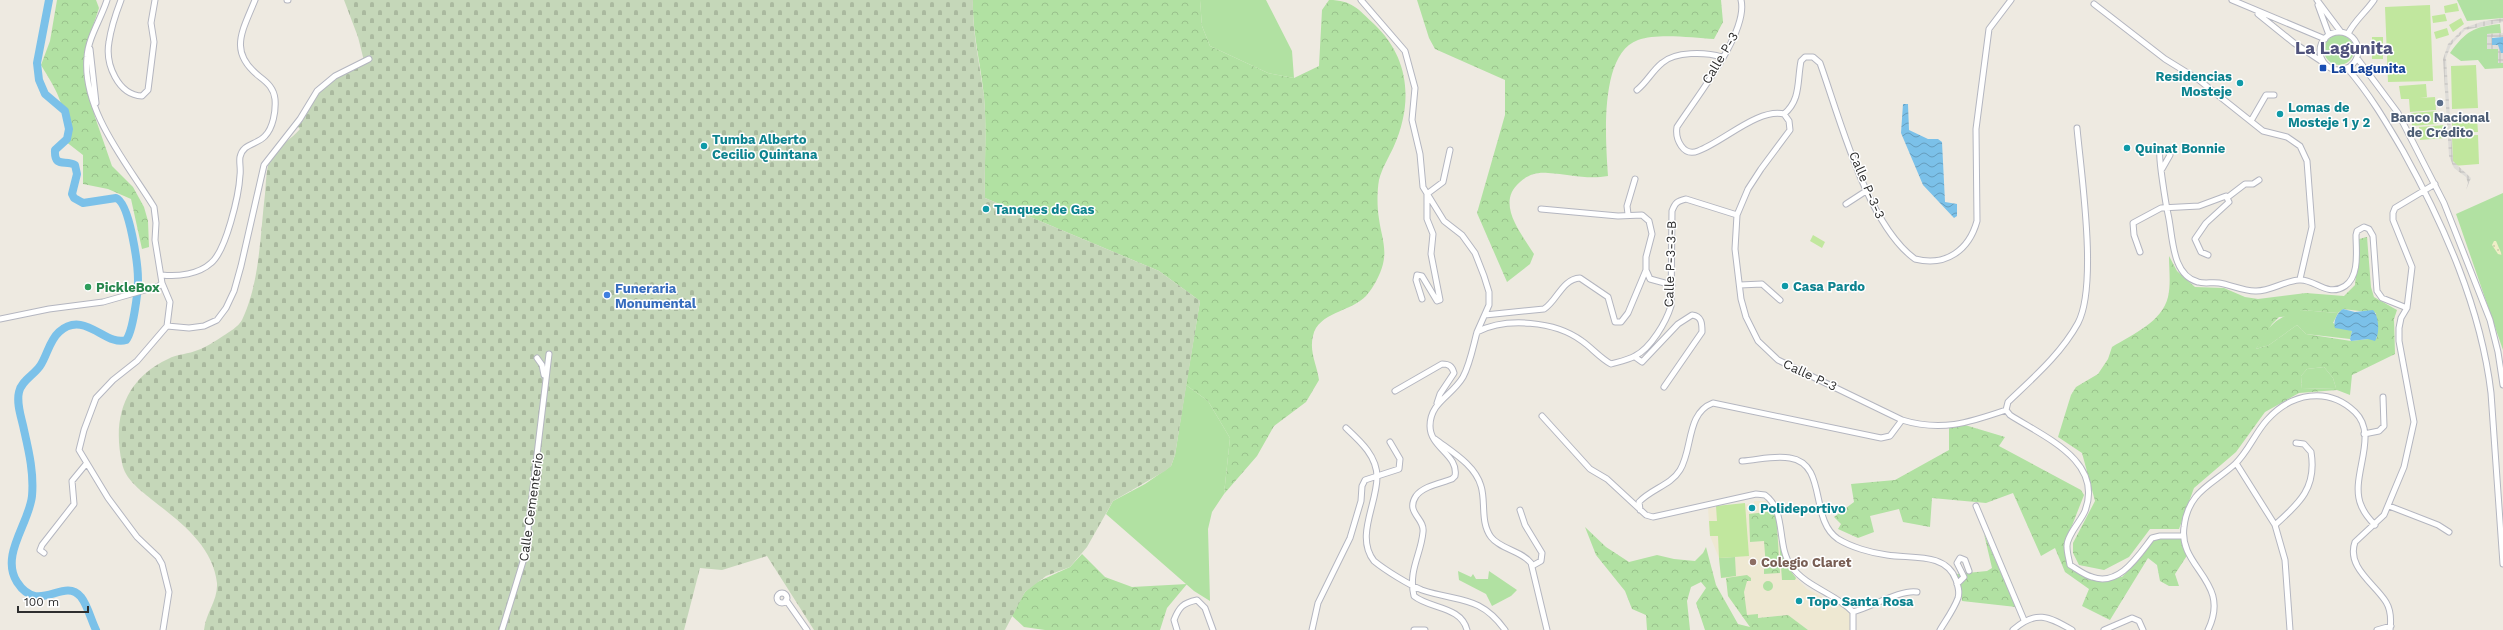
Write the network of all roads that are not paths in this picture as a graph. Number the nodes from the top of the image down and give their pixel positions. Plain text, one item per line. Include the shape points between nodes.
1 (107, 0) edge
2 (121, 0) edge
3 (155, 0) edge
4 (255, 0) edge
5 (1361, 0) edge
6 (1741, 0) edge
7 (2012, 0) edge
8 (2232, 0) edge
9 (2316, 0) edge
10 (2374, 0) edge
11 (2094, 4) dead end
12 (2253, 9) junction
13 (2342, 32) junction
14 (2348, 34) junction
15 (2329, 35) junction
16 (2325, 39) junction
17 (1722, 57) junction
18 (2357, 58) junction
19 (369, 59) dead end
20 (2324, 63) junction
21 (2347, 68) junction
22 (1637, 90) dead end
23 (2274, 95) dead end
24 (1784, 114) junction
25 (2251, 121) junction
26 (2077, 128) dead end
27 (1450, 150) dead end
28 (2162, 169) dead end
29 (1635, 179) dead end
30 (2259, 180) dead end
31 (2435, 184) junction
32 (2424, 190) junction
33 (1866, 191) junction
34 (1427, 194) junction
35 (2228, 197) junction
36 (1846, 204) dead end
37 (2166, 207) junction
38 (1541, 209) dead end
39 (1628, 214) junction
40 (1737, 215) junction
41 (2140, 252) dead end
42 (2208, 255) dead end
43 (1646, 270) junction
44 (162, 275) junction
45 (2300, 279) junction
46 (160, 285) junction
47 (1672, 285) junction
48 (1740, 285) junction
49 (1422, 299) dead end
50 (1780, 300) dead end
51 (2407, 308) junction
52 (1485, 315) junction
53 (0, 319) edge
54 (167, 326) junction
55 (1477, 332) junction
56 (549, 354) dead end
57 (1635, 357) junction
58 (537, 358) dead end
59 (546, 382) junction
60 (2503, 385) edge
61 (1664, 387) dead end
62 (1395, 391) dead end
63 (2383, 397) dead end
64 (1437, 404) junction
65 (2006, 410) junction
66 (1542, 416) dead end
67 (1902, 420) junction
68 (1346, 428) dead end
69 (2364, 434) junction
70 (1432, 437) junction
71 (1390, 442) dead end
72 (2296, 443) dead end
73 (1742, 461) dead end
74 (2236, 463) junction
75 (86, 464) junction
76 (1377, 476) junction
77 (1976, 506) dead end
78 (2389, 506) junction
79 (1520, 510) dead end
80 (1640, 510) junction
81 (2275, 525) junction
82 (2375, 525) junction
83 (2448, 532) dead end
84 (2183, 536) junction
85 (44, 553) dead end
86 (2503, 564) edge
87 (1532, 566) junction
88 (1969, 571) dead end
89 (1413, 584) junction
90 (1957, 584) junction
91 (1917, 592) dead end
92 (786, 600) dead end
93 (1854, 612) junction
94 (2024, 620) junction
95 (2390, 628) edge
96 (163, 630) edge
97 (502, 630) edge
98 (807, 630) edge
99 (1177, 630) edge
100 (1213, 630) edge
101 (1312, 630) edge
102 (1414, 630) edge
103 (1425, 630) edge
104 (1467, 630) edge
105 (1505, 630) edge
106 (1547, 630) edge
107 (1853, 630) edge
108 (1940, 630) edge
109 (2012, 630) edge
110 (2072, 630) edge
111 (2104, 630) edge
112 (2143, 630) edge
113 (2208, 630) edge
114 (2290, 630) edge
115 (2377, 630) edge

1 - 44 street via 90,44 95,98 101,122 154,207 155,240
2 - 3 street via 108,43 108,56 123,90 132,95 142,96 148,90 150,78 154,42 151,23
4 - 44 street via 240,38 240,53 250,69 270,85 275,99 274,120 264,137 244,147 240,157 240,175 232,218 212,263 193,272
5 - 34 street via 1405,51 1415,88 1412,120 1420,154 1423,187
6 - 17 street, Calle P-3 via 1742,20 1733,42
7 - 33 street, Calle P-3-3 via 1988,29 1976,129 1978,212 1974,234 1965,246 1951,257 1936,262 1915,259 1881,222
8 - 12 street
9 - 13 street
9 - 15 street
10 - 14 street
11 - 25 street
12 - 16 street
12 - 20 street
13 - 14 street
13 - 15 street
14 - 18 street via 2358,49
15 - 16 street
16 - 20 street via 2320,55
17 - 22 street via 1712,54 1672,56 1662,62 1648,81
17 - 24 street, Calle P-3 via 1677,127 1675,136 1680,146 1688,151 1697,152 1737,128 1770,114
18 - 21 street
18 - 31 street via 2398,113
19 - 54 street via 335,76 317,91 300,119 264,165 234,291 217,320 204,326 190,328
20 - 21 street via 2335,70
21 - 32 street via 2386,122
23 - 25 street via 2266,95
24 - 33 street, Calle P-3-3 via 1792,108 1797,97 1801,61 1805,57 1813,57 1820,63
24 - 40 street, Calle P-3 via 1789,121 1790,130 1748,189
25 - 45 street via 2264,131 2287,137 2300,146 2307,160 2312,227
26 - 65 street via 2088,264 2086,293 2079,322 2064,346 2008,402
27 - 34 street via 1443,182
28 - 37 street
29 - 39 street via 1627,206
30 - 35 street via 2253,184 2245,184
31 - 32 street
31 - 60 street via 2490,320
32 - 51 street via 2395,208 2393,213 2393,220 2412,267
32 - 86 street via 2454,260 2483,341 2491,393
33 - 36 street
34 - 49 street via 1427,218 1433,234 1431,254 1440,300 1437,301 1422,276 1417,275
34 - 52 street via 1444,222 1462,236 1475,253 1489,292 1489,305
35 - 37 street via 2199,206
35 - 42 street via 2229,202 2224,208 2197,233 2197,246 2201,252
37 - 41 street via 2133,223
37 - 45 street via 2171,240 2181,268 2188,278 2199,283 2218,282 2255,291
38 - 39 street via 1618,216
39 - 43 street via 1642,216 1649,220 1651,226
40 - 47 street, Calle P-3-3-B via 1686,199 1674,204
40 - 48 street, Calle P-3 via 1735,249
43 - 47 street via 1650,279
43 - 52 street via 1628,313 1621,322 1615,322 1608,297 1580,278 1571,280 1544,310
44 - 46 street
45 - 51 street via 2331,290 2345,286 2355,270 2357,231 2369,229 2373,236 2377,291 2382,298
46 - 53 street via 118,298
46 - 54 street via 170,302
47 - 57 street, Calle P-3-3-B via 1668,316
48 - 50 street via 1762,284
48 - 67 street, Calle P-3 via 1746,317 1758,341 1778,360
51 - 78 street via 2401,318 2399,341 2414,422 2404,467
52 - 55 street
54 - 75 street via 143,355 96,398 79,450
55 - 57 street via 1505,323 1540,325 1558,329 1581,340 1611,364
55 - 64 street via 1463,376 1454,389
56 - 59 street, Calle Cementerio
57 - 61 street via 1642,362 1678,324 1692,315 1699,318 1702,322 1702,332
58 - 59 street, Calle Cementerio via 542,365
59 - 97 street, Calle Cementerio via 525,555
62 - 64 street via 1442,364 1448,364 1454,373 1440,394
63 - 69 street via 2384,426 2379,431
64 - 70 street via 1430,414
65 - 67 street, Calle P-3 via 1974,421 1941,428 1920,426
65 - 84 street via 2075,458 2083,471 2089,489 2085,511 2066,545 2070,565 2091,577 2114,577 2120,575 2152,538
66 - 80 street via 1590,469 1607,479
67 - 80 street via 1890,436 1881,438 1713,403 1706,406 1695,420 1680,471 1667,484 1646,494 1639,502
68 - 76 street via 1364,445 1372,458
69 - 74 street via 2358,416 2343,402 2324,394 2310,396 2293,402 2271,415
69 - 82 street via 2358,488 2360,504
70 - 87 street via 1474,471 1482,489 1484,517 1490,536 1530,561
70 - 89 street via 1454,463 1456,471 1452,479 1424,489 1417,495 1413,504 1414,514 1423,526 1424,532 1414,564
71 - 76 street via 1400,459 1399,469
72 - 81 street via 2304,444 2311,452 2311,483
73 - 90 street via 1790,458 1806,464 1813,474 1822,520 1838,539 1861,549 1886,555 1935,560 1949,568
74 - 81 street
74 - 84 street via 2198,493 2188,513
75 - 85 street via 72,481 74,504 42,545 40,550
75 - 96 street via 108,498 162,564 169,592
76 - 89 street via 1368,525 1370,556 1380,566
76 - 101 street via 1365,480 1362,486 1361,501 1350,538 1318,603
77 - 94 street
78 - 82 street
78 - 83 street via 2438,525
79 - 87 street via 1525,525 1542,553 1541,561
80 - 93 street via 1653,517 1756,494 1765,495 1776,508 1784,548 1791,565 1807,582
81 - 114 street via 2285,560
82 - 95 street via 2355,542 2353,554 2358,568 2387,603
84 - 113 street via 2189,555 2207,581 2213,595 2213,615
87 - 106 street
88 - 90 street via 1965,560 1960,558 1957,564 1964,577
89 - 104 street via 1414,596 1455,614 1465,623
89 - 105 street via 1421,589 1486,608
90 - 108 street via 1958,597
91 - 93 street via 1903,592 1877,605
92 - 98 street
93 - 107 street
94 - 109 street
94 - 110 street via 2038,617 2053,620
95 - 115 street
99 - 100 street via 1174,620 1178,609 1186,602 1197,600 1205,608
102 - 103 street
111 - 112 street via 2132,618 2139,621

